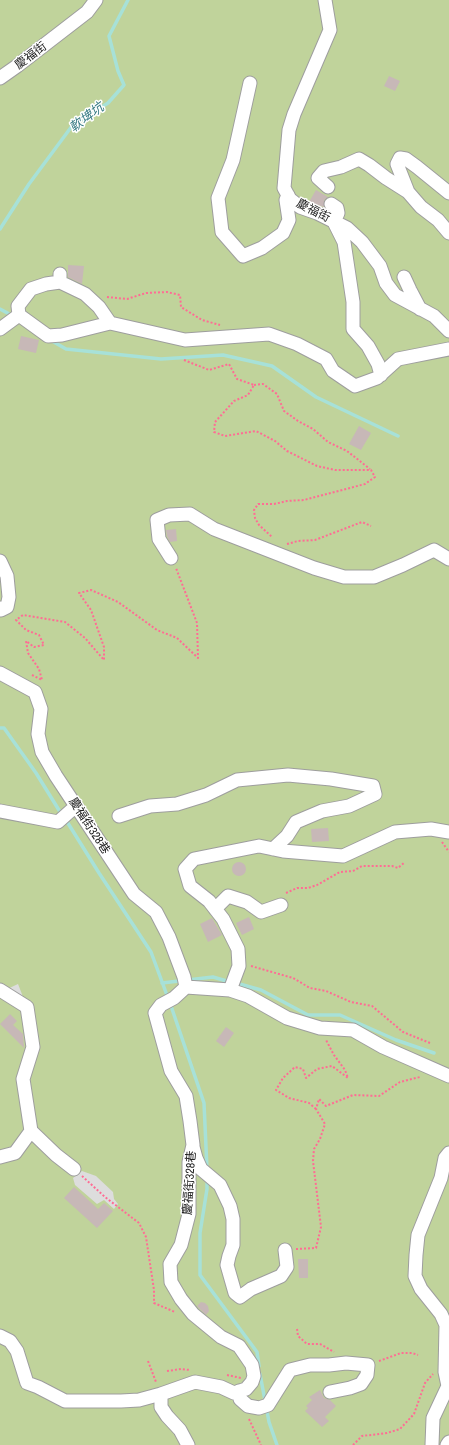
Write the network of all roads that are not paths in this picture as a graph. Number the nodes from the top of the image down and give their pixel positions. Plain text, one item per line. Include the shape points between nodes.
1 (96, 0) edge
2 (325, 0) edge
3 (0, 78) edge
4 (250, 83) dead end
5 (328, 187) dead end
6 (408, 192) junction
7 (449, 193) edge
8 (288, 195) junction
9 (331, 204) dead end
10 (334, 222) junction
11 (449, 233) edge
12 (404, 277) dead end
13 (420, 309) junction
14 (19, 315) junction
15 (110, 323) junction
16 (0, 329) edge
17 (449, 331) edge
18 (449, 349) edge
19 (381, 375) junction
20 (172, 558) road end
21 (449, 559) edge
22 (0, 561) edge
23 (0, 608) edge
24 (0, 673) edge
25 (72, 809) junction
26 (0, 811) edge
27 (119, 816) dead end
28 (449, 832) edge
29 (273, 849) junction
30 (283, 899) road end
31 (215, 909) junction
32 (185, 982) junction
33 (230, 989) junction
34 (0, 990) edge
35 (444, 1074) edge
36 (31, 1131) junction
37 (193, 1145) junction
38 (449, 1152) edge
39 (0, 1157) edge
40 (74, 1168) road end
41 (285, 1250) road end
42 (0, 1336) edge
43 (239, 1391) junction
44 (330, 1392) dead end
45 (161, 1394) junction
46 (449, 1442) edge
47 (188, 1445) edge
48 (432, 1445) edge
49 (447, 1445) edge

1 - 3 street, 慶福街 via 87,12
2 - 8 street, 慶福街 via 330,30 289,130 284,188
4 - 8 street via 233,160 218,198 222,232 243,256 262,248 282,233 289,220 286,200
5 - 6 street via 318,178 324,171 359,159
6 - 7 street via 397,164 400,158 406,159
6 - 11 street
8 - 10 street, 慶福街 via 300,207
9 - 10 street via 337,208 338,213
10 - 13 street, 慶福街 via 347,228 362,242 380,266 386,284 395,295
10 - 19 street via 344,242 353,302 354,329 368,346
12 - 13 street
13 - 17 street, 慶福街 via 434,316
14 - 15 street via 48,336
14 - 15 street via 18,306 31,289 60,278 86,294
14 - 16 street
15 - 19 street via 185,340 269,334 297,344 326,359 333,371 355,386
18 - 19 street via 398,359
20 - 21 street via 158,539 157,520 169,515 190,514 214,529 344,577 374,577 434,550
22 - 23 street via 8,576 9,597 7,607 1,610
24 - 25 street, 慶福街328巷 via 35,692 41,709 38,734 42,752
25 - 26 street, 慶福街328巷 via 58,822
25 - 32 street, 慶福街328巷 via 134,894 156,912 169,937
27 - 29 street via 150,806 177,804 206,795 237,780 288,776 331,779 373,786 375,794 349,806 322,811 296,822 287,836
28 - 29 street via 395,832 343,856
29 - 31 street via 259,846 194,859 185,869 190,886
30 - 31 street via 260,912 247,902 228,896
31 - 33 street via 238,950 239,966
32 - 33 street
32 - 37 street, 慶福街328巷 via 174,998 161,1004 155,1013 171,1071 186,1096
33 - 35 street via 287,1018 320,1028 353,1030 383,1047
34 - 36 street via 27,1007 33,1047 23,1079
36 - 39 street via 15,1153
36 - 40 street
37 - 41 street via 202,1169 220,1185 230,1206 233,1245 228,1265 234,1293 240,1297 281,1276 287,1267
37 - 43 street, 慶福街328巷 via 189,1162 189,1214 181,1245 170,1264 171,1282 193,1314 221,1337 239,1346 248,1358 254,1376 246,1389
38 - 48 street via 418,1235 415,1276 446,1325 445,1372 448,1386 434,1418
42 - 45 street via 10,1341 17,1352 27,1383 65,1401 139,1400
43 - 44 street via 240,1399 248,1406 264,1407 290,1370 310,1365 368,1365 367,1375 361,1384
43 - 45 street via 234,1393 221,1387 195,1382
45 - 47 street via 162,1407
46 - 49 street

